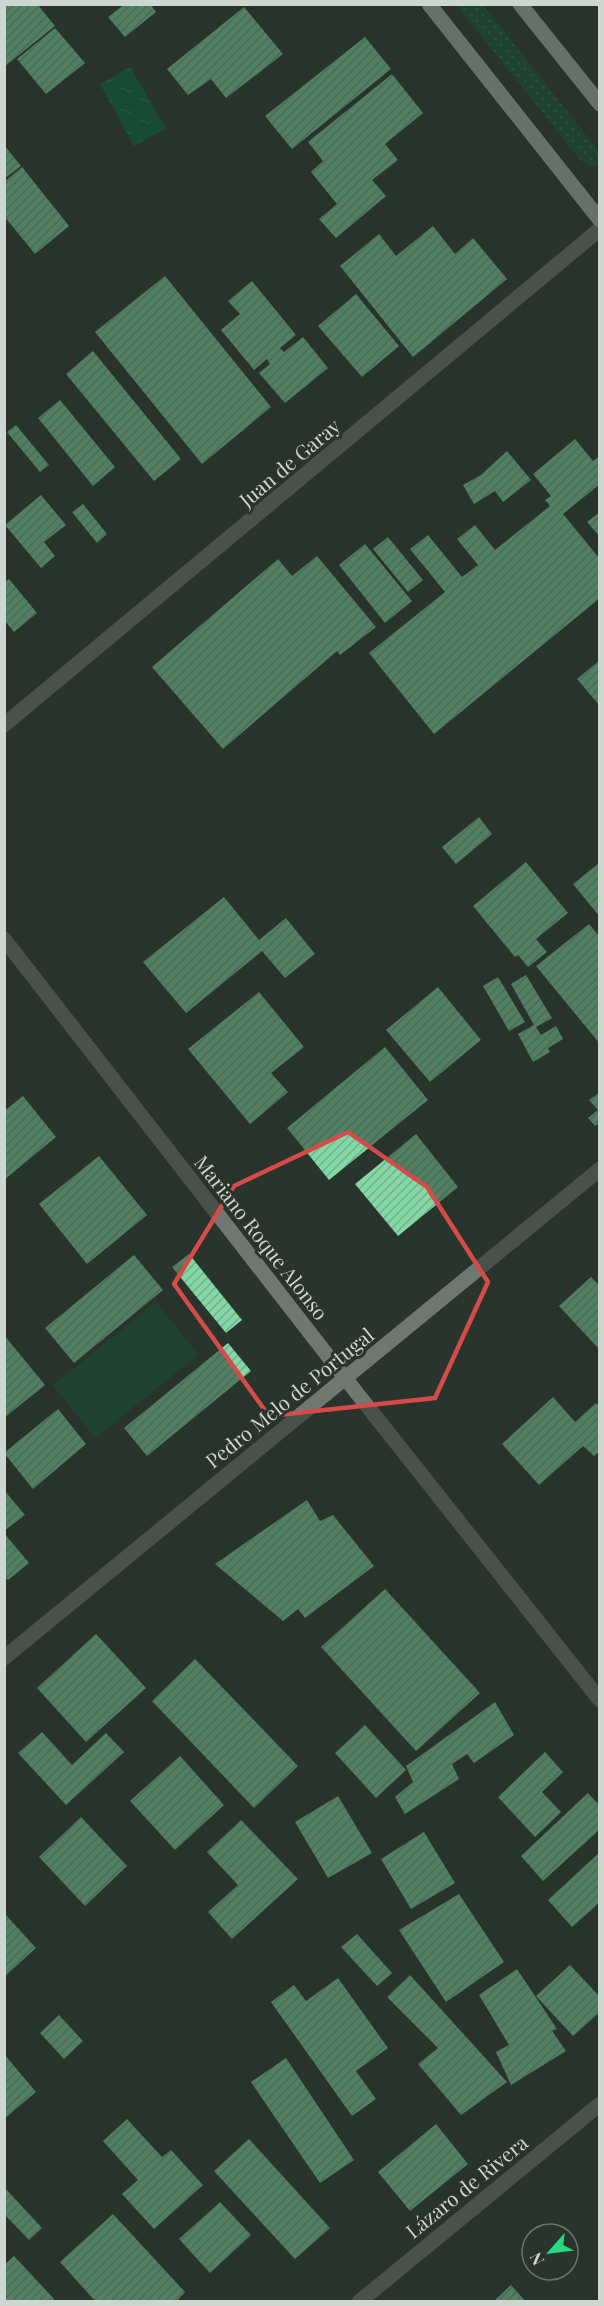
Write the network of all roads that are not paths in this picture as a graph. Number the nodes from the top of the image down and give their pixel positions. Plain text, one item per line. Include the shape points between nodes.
1 (429, 4) edge
2 (520, 4) edge
3 (599, 104) edge
4 (600, 220) edge
5 (600, 229) edge
6 (4, 725) edge
7 (4, 939) edge
8 (600, 1169) edge
9 (345, 1378) junction
10 (4, 1658) edge
11 (600, 1700) edge
12 (600, 2104) edge
13 (359, 2301) edge

1 - 4 main road
2 - 3 main road
5 - 6 street, Juan de Garay
7 - 9 street, Mariano Roque Alonso
8 - 9 street, Pedro Melo de Portugal
9 - 10 street, Pedro Melo de Portugal
9 - 11 street, Mariano Roque Alonso
12 - 13 street, Lázaro de Rivera

